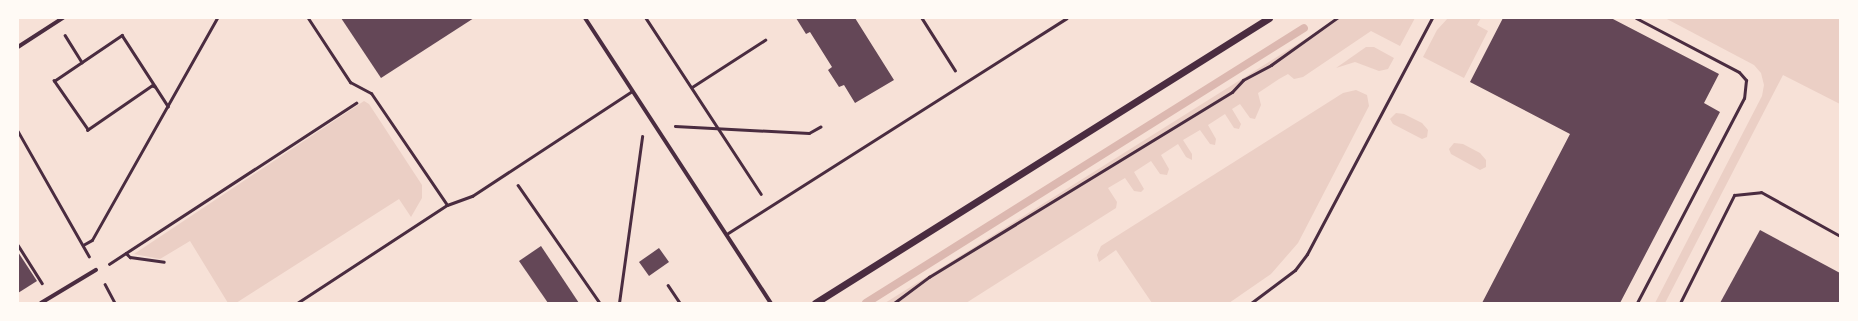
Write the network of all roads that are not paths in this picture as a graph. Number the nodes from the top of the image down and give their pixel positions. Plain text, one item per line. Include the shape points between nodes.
1 (63, 18) edge
2 (308, 18) edge
3 (585, 18) edge
4 (1067, 18) edge
5 (1269, 18) edge
6 (1432, 18) edge
7 (1636, 18) edge
8 (18, 47) edge
9 (632, 91) junction
10 (447, 205) junction
11 (728, 233) junction
12 (1840, 236) edge
13 (96, 270) road end
14 (40, 303) edge
15 (297, 303) edge
16 (771, 303) edge
17 (815, 303) edge
18 (1251, 303) edge
19 (1637, 303) edge
20 (1680, 303) edge

1 - 8 street
2 - 10 lane via 350,82 371,93
3 - 9 street
4 - 11 lane
5 - 17 street
6 - 18 lane via 1307,254 1295,270
7 - 19 lane via 1739,72 1746,80 1744,98
9 - 10 lane via 472,196
9 - 11 street
10 - 15 lane
11 - 16 street
12 - 20 lane via 1761,192 1734,195
13 - 14 street

